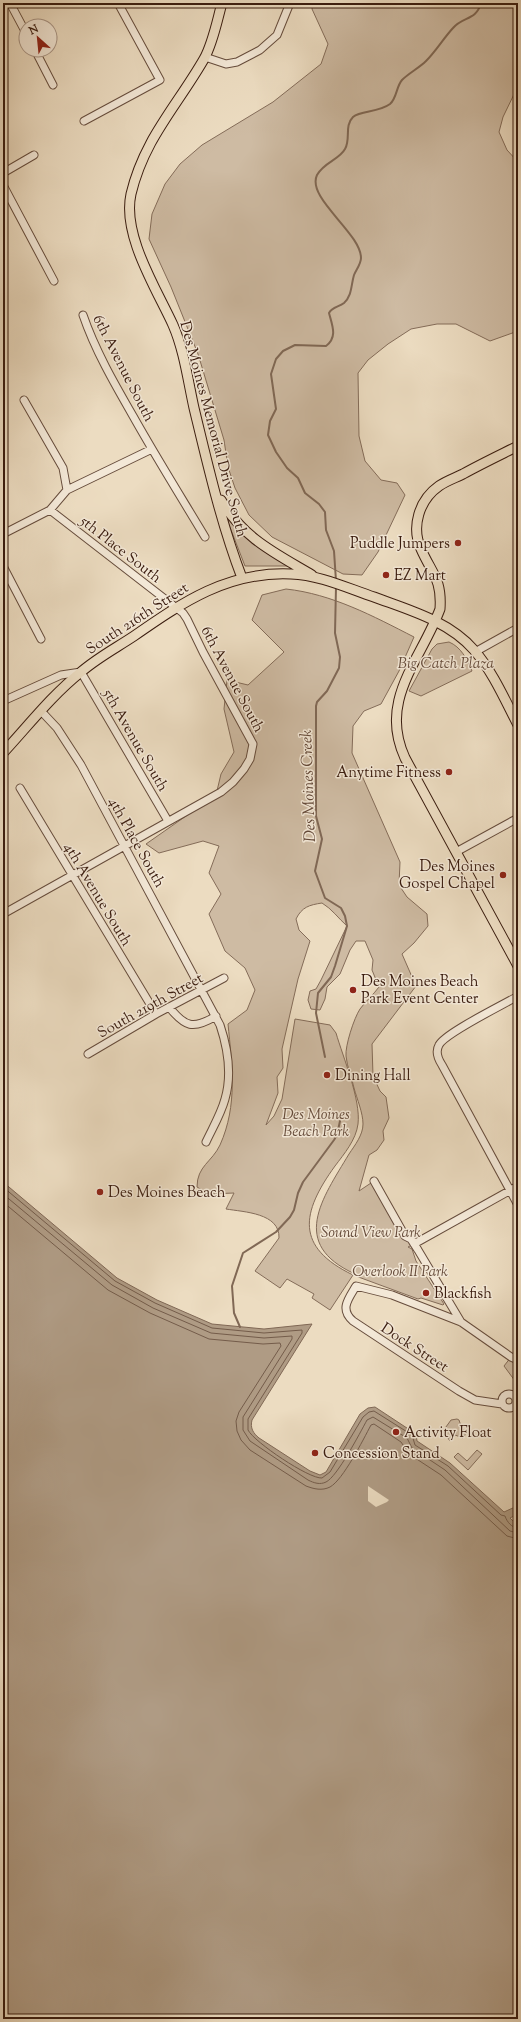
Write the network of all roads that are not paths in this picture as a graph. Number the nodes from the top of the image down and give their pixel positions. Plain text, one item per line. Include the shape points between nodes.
1 (10, 3) edge
2 (118, 3) edge
3 (222, 3) edge
4 (290, 3) edge
5 (18, 18) edge
6 (205, 57) junction
7 (39, 58) edge
8 (53, 85) dead end
9 (84, 122) dead end
10 (34, 155) dead end
11 (3, 173) edge
12 (3, 185) edge
13 (54, 281) dead end
14 (83, 315) dead end
15 (24, 400) dead end
16 (518, 446) edge
17 (152, 449) junction
18 (211, 478) junction
19 (67, 490) junction
20 (50, 510) junction
21 (3, 534) edge
22 (205, 537) dead end
23 (3, 566) edge
24 (316, 577) junction
25 (242, 578) junction
26 (175, 608) junction
27 (435, 621) junction
28 (518, 628) edge
29 (41, 639) dead end
30 (475, 652) junction
31 (81, 672) junction
32 (3, 702) edge
33 (41, 711) junction
34 (518, 725) edge
35 (3, 752) edge
36 (20, 788) dead end
37 (518, 818) edge
38 (168, 821) junction
39 (125, 846) junction
40 (456, 852) junction
41 (71, 876) junction
42 (3, 914) edge
43 (518, 966) edge
44 (224, 978) dead end
45 (202, 990) junction
46 (518, 996) edge
47 (169, 1007) junction
48 (156, 1014) junction
49 (216, 1016) junction
50 (88, 1054) dead end
51 (206, 1142) dead end
52 (374, 1181) dead end
53 (518, 1186) edge
54 (510, 1190) junction
55 (518, 1205) edge
56 (414, 1244) junction
57 (460, 1322) junction
58 (518, 1360) edge
59 (502, 1404) dead end

1 - 5 street
2 - 9 street via 160,80
3 - 6 main road, Des Moines Memorial Drive South
4 - 6 street via 277,35 260,50 237,62 226,64
6 - 18 main road, Des Moines Memorial Drive South via 145,152 131,196 130,213 134,239 174,327
7 - 8 street
10 - 11 street
12 - 13 street
14 - 17 street, 6th Avenue South via 113,382
15 - 19 street via 63,468
16 - 27 main road via 439,486 423,505 416,536 440,590 440,609
17 - 19 street
17 - 22 street, 6th Avenue South
18 - 24 main road via 223,504 239,526 269,551
18 - 25 main road, Des Moines Memorial Drive South via 229,543
19 - 20 street
20 - 21 street
20 - 26 street, 5th Place South
23 - 29 street
24 - 25 main road, South 216th Street via 291,574
24 - 27 main road
25 - 26 main road, South 216th Street via 207,590
26 - 31 main road, South 216th Street
26 - 38 street, 6th Avenue South via 187,619 213,672 250,736 253,751 234,782 194,808
27 - 30 main road via 456,633
27 - 40 main road via 402,688 396,709 396,734 399,745
28 - 30 street
30 - 34 main road via 499,687
31 - 32 street, South 216th Street via 61,675
31 - 33 main road
31 - 38 street, 5th Avenue South
33 - 35 main road
33 - 39 street, 4th Place South via 57,728 81,765
36 - 41 street, 4th Avenue South
37 - 40 street
38 - 39 street, 6th Avenue South
39 - 41 street, 6th Avenue South
39 - 45 street, 4th Place South
40 - 43 main road
41 - 42 street, 6th Avenue South
41 - 48 street, 4th Avenue South
44 - 45 street, South 219th Street
45 - 47 street, South 219th Street
45 - 49 street, 4th Place South
46 - 54 street via 449,1036 439,1045 437,1053
47 - 48 street, South 219th Street
47 - 49 street via 177,1018 192,1026 200,1025
48 - 50 street, South 219th Street
49 - 51 street, 4th Place South via 226,1042 228,1080 225,1100
52 - 56 street via 405,1236 411,1238
53 - 54 street
54 - 55 street
54 - 56 street
56 - 57 street
57 - 58 street via 511,1358
57 - 59 street, Dock Street via 392,1295 356,1286 345,1307 352,1320 467,1396

